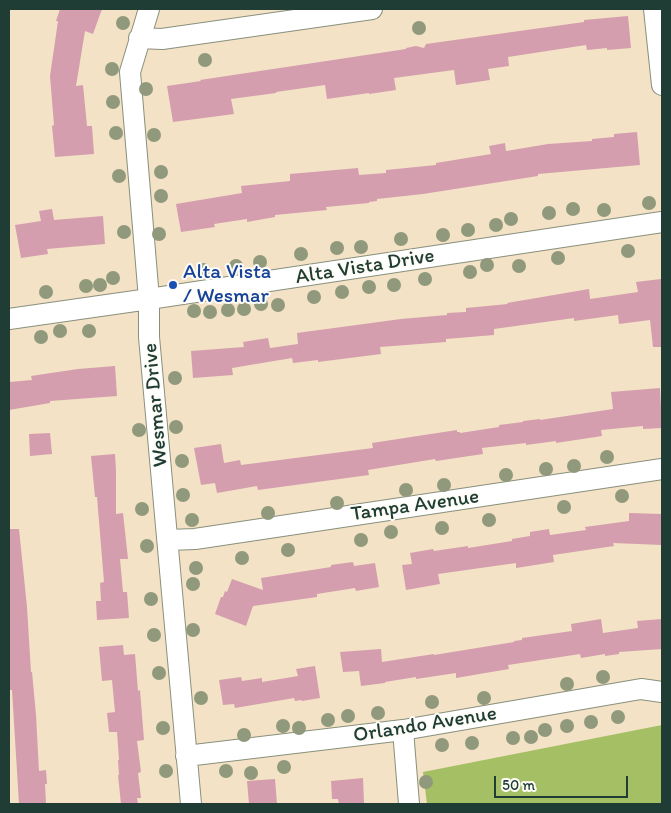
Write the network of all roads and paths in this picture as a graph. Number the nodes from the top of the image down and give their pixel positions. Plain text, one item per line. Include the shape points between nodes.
1 (149, 9) edge
2 (372, 9) edge
3 (657, 11) edge
4 (139, 38) junction
5 (662, 85) edge
6 (662, 222) edge
7 (149, 299) junction
8 (9, 319) edge
9 (662, 469) edge
10 (168, 540) junction
11 (662, 692) edge
12 (403, 730) junction
13 (186, 756) junction
14 (191, 804) edge
15 (410, 804) edge

1 - 4 street, Wesmar Drive
2 - 4 street via 162,40
3 - 5 street
4 - 7 street, Wesmar Drive via 130,72
6 - 7 street, Alta Vista Drive
7 - 8 street, Alta Vista Drive
7 - 10 street, Wesmar Drive via 149,337
9 - 10 street, Tampa Avenue
10 - 13 street, Wesmar Drive
11 - 12 street, Orlando Avenue via 641,689
12 - 13 street, Orlando Avenue
12 - 15 street
13 - 14 street, Wesmar Drive

